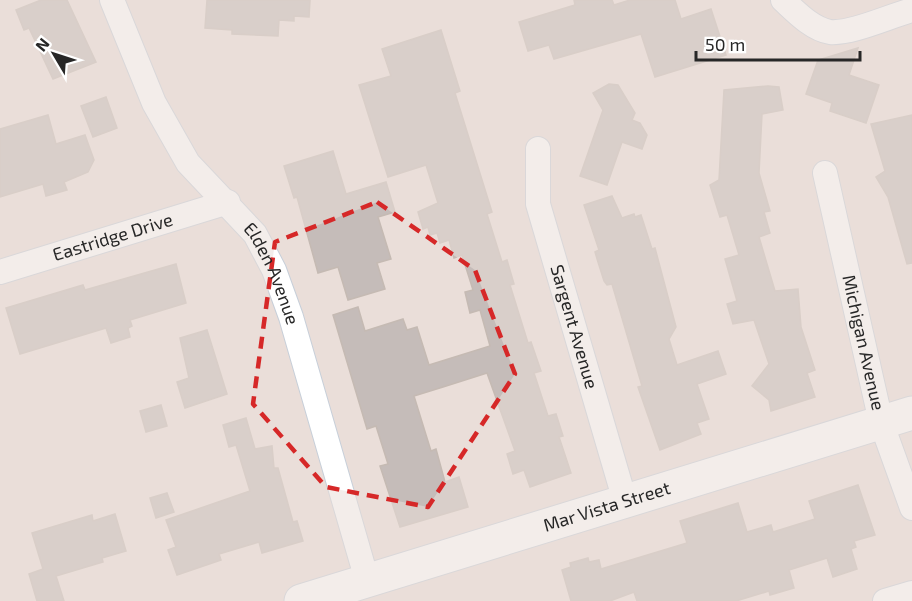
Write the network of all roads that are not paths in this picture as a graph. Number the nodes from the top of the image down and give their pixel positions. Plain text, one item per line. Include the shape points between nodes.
1 (112, 0) edge
2 (783, 0) edge
3 (912, 10) edge
4 (538, 149) dead end
5 (825, 174) dead end
6 (228, 202) junction
7 (0, 272) edge
8 (912, 413) edge
9 (881, 422) junction
10 (625, 501) junction
11 (912, 508) edge
12 (368, 580) junction
13 (912, 593) edge
14 (301, 601) edge
15 (885, 601) edge

1 - 6 street, Elden Avenue via 154,103 182,153
2 - 3 street via 806,21 829,32
4 - 10 street, Sargent Avenue via 538,204
5 - 9 street, Michigan Avenue
6 - 7 street, Eastridge Drive
6 - 12 street, Elden Avenue via 255,234 277,279
8 - 9 street, Mar Vista Street
9 - 10 street, Mar Vista Street
9 - 11 street, Michigan Avenue
10 - 12 street, Mar Vista Street
12 - 14 street, Mar Vista Street
13 - 15 street

